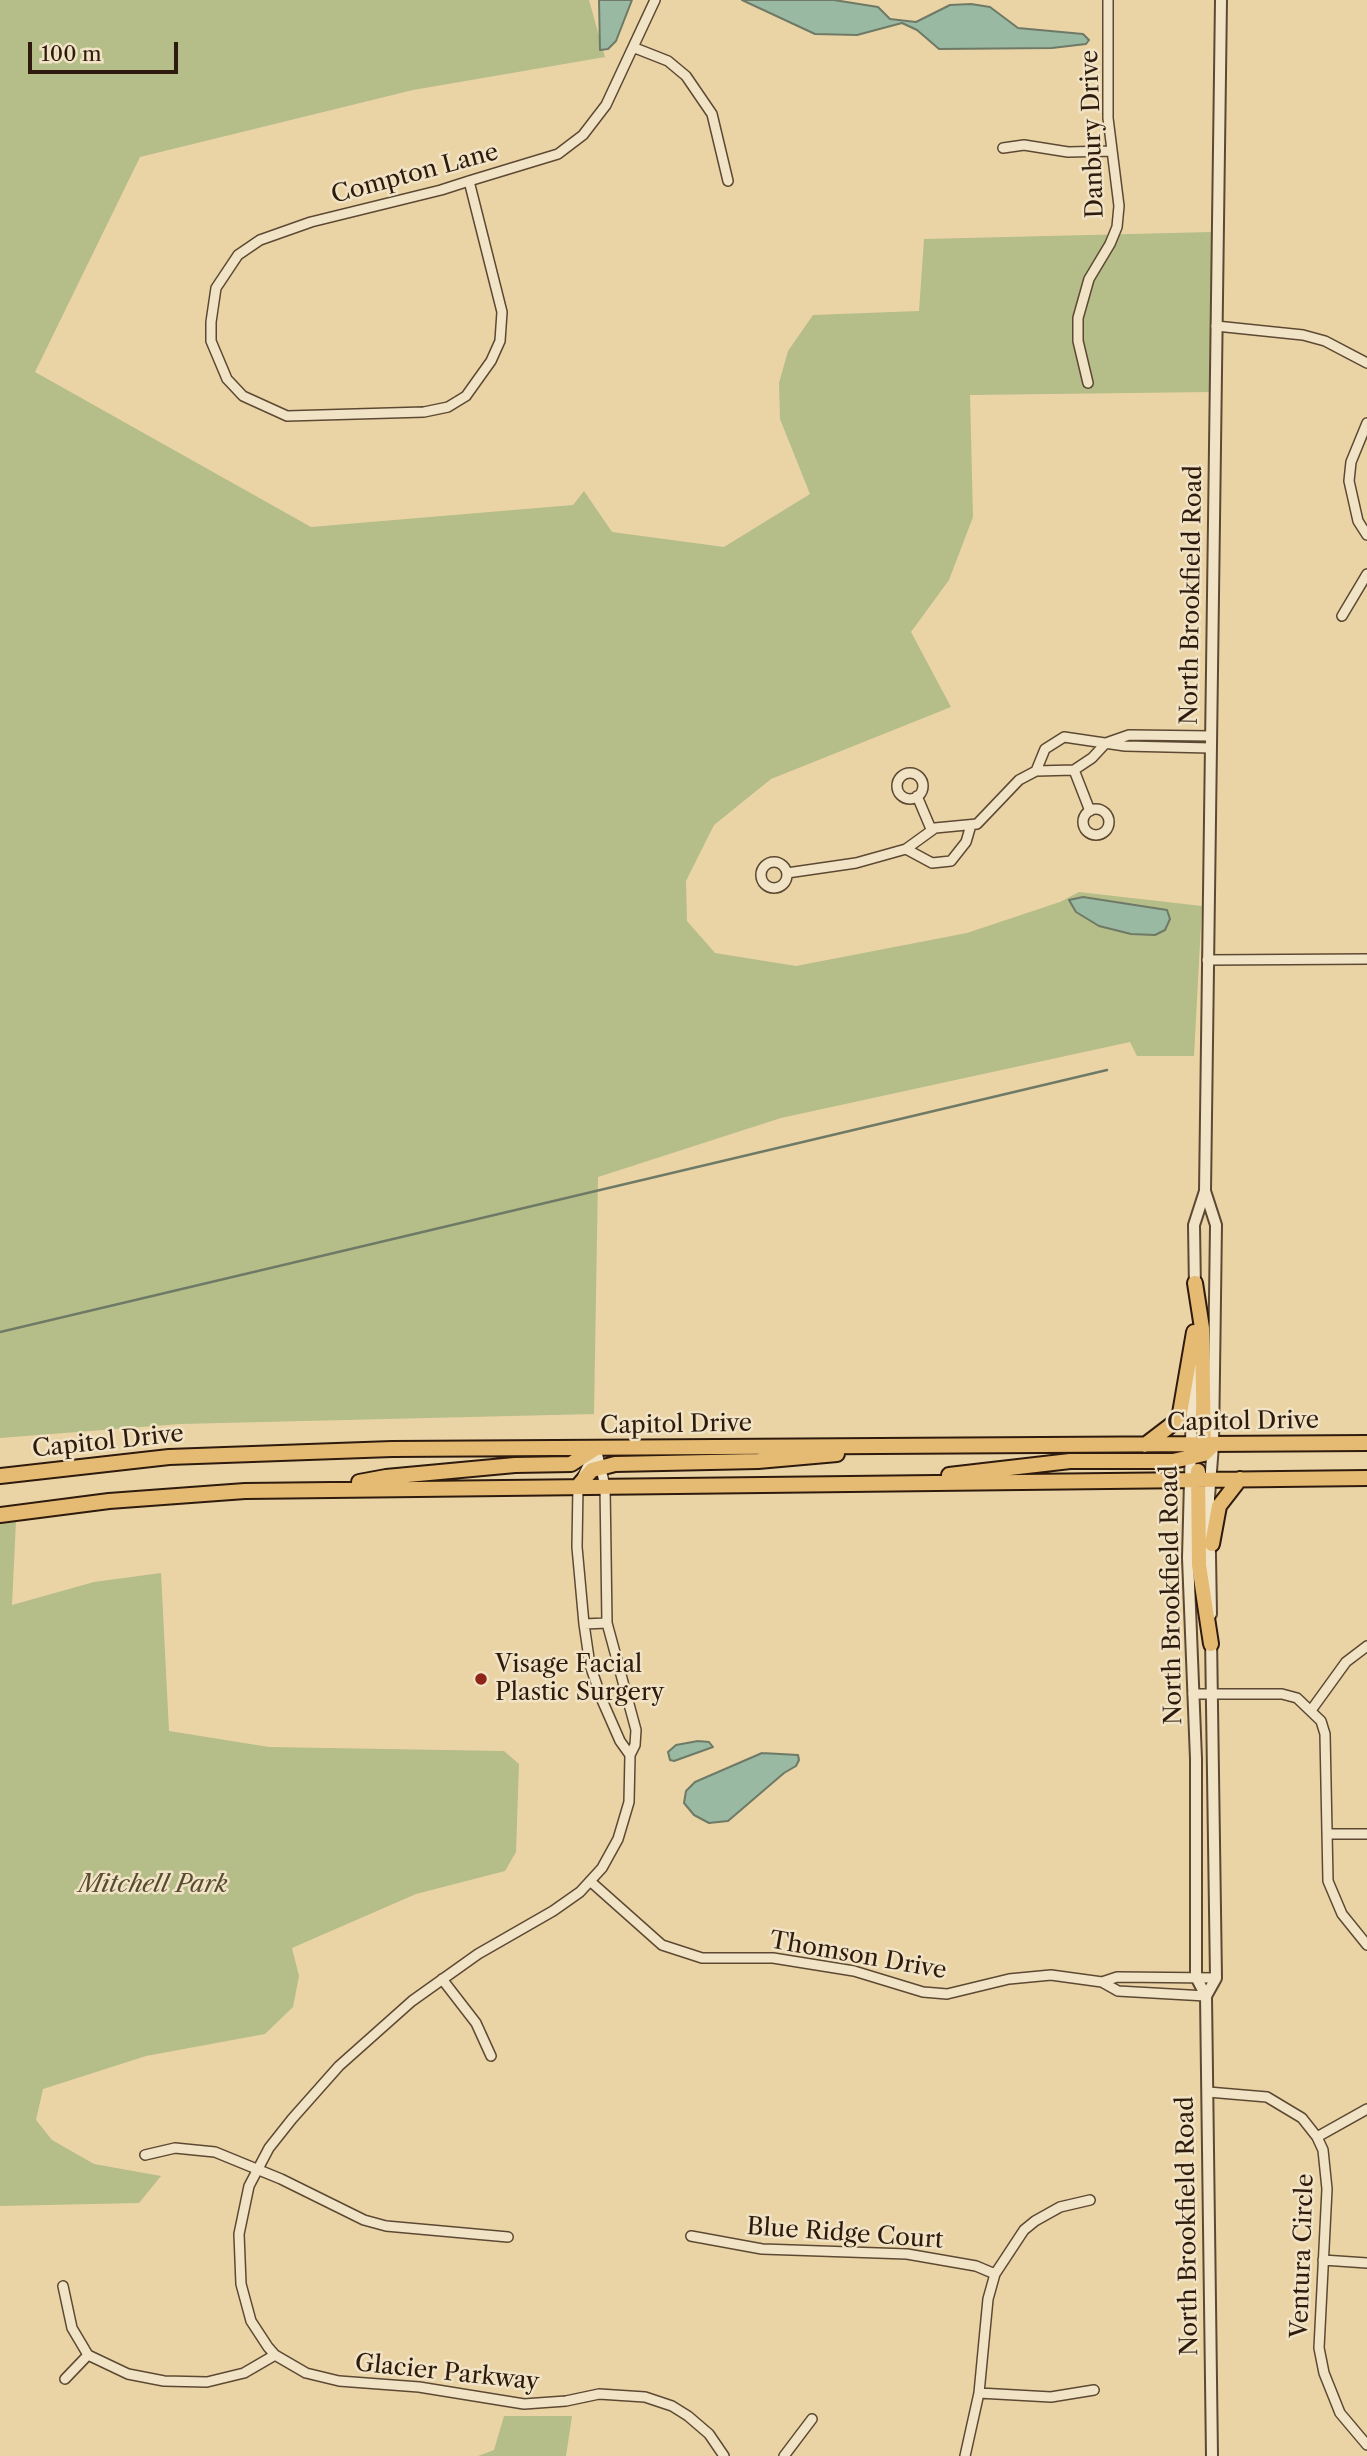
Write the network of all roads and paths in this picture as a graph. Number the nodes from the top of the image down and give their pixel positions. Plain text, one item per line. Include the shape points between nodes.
1 (655, 0) edge
2 (1108, 0) edge
3 (1221, 0) edge
4 (635, 48) junction
5 (1003, 148) dead end
6 (1111, 150) junction
7 (469, 181) junction
8 (728, 181) dead end
9 (1216, 326) junction
10 (1367, 363) edge
11 (1088, 383) dead end
12 (1367, 422) edge
13 (1367, 535) edge
14 (1367, 574) edge
15 (1342, 615) dead end
16 (1211, 742) junction
17 (1106, 743) junction
18 (1074, 770) junction
19 (1036, 771) junction
20 (917, 796) dead end
21 (1090, 811) dead end
22 (971, 825) junction
23 (931, 830) junction
24 (906, 849) junction
25 (787, 873) dead end
26 (1207, 960) junction
27 (1367, 960) edge
28 (1205, 1191) junction
29 (1195, 1283) junction
30 (1194, 1332) junction
31 (1361, 1443) edge
32 (918, 1445) junction
33 (1145, 1446) junction
34 (597, 1448) junction
35 (1200, 1451) junction
36 (601, 1466) junction
37 (0, 1476) edge
38 (1367, 1478) edge
39 (1199, 1479) junction
40 (1240, 1479) junction
41 (910, 1482) junction
42 (578, 1486) junction
43 (605, 1486) junction
44 (320, 1490) junction
45 (0, 1515) edge
46 (1212, 1544) junction
47 (607, 1623) junction
48 (584, 1625) junction
49 (1211, 1644) junction
50 (1367, 1646) edge
51 (1211, 1693) junction
52 (1193, 1694) junction
53 (1312, 1709) junction
54 (630, 1755) junction
55 (1327, 1834) junction
56 (1367, 1834) edge
57 (590, 1881) junction
58 (1367, 1945) edge
59 (1196, 1977) junction
60 (1216, 1978) junction
61 (442, 1979) junction
62 (1102, 1982) junction
63 (1206, 1996) junction
64 (491, 2056) dead end
65 (1208, 2092) junction
66 (1367, 2109) edge
67 (1317, 2137) junction
68 (145, 2155) dead end
69 (257, 2168) junction
70 (1090, 2200) dead end
71 (691, 2236) dead end
72 (508, 2237) dead end
73 (1323, 2260) junction
74 (1367, 2263) edge
75 (995, 2274) junction
76 (63, 2286) dead end
77 (88, 2355) junction
78 (275, 2355) junction
79 (65, 2379) dead end
80 (1094, 2390) dead end
81 (979, 2393) junction
82 (812, 2419) dead end
83 (1367, 2445) edge
84 (724, 2456) edge
85 (784, 2456) edge
86 (965, 2456) edge
87 (1212, 2456) edge

1 - 4 street, Compton Lane
2 - 6 street, Danbury Drive
3 - 9 street, North Brookfield Road
4 - 7 street, Compton Lane via 606,105 583,135 558,154
4 - 8 street via 668,61 706,104
5 - 6 street
6 - 11 street, Danbury Drive via 1119,206 1117,227 1089,279 1078,318
7 - 7 street, Compton Lane via 311,222 260,240 238,255 216,288 211,322 211,341 227,379 243,396 287,416 424,412 448,407 466,396 500,341 502,312
9 - 10 street via 1303,335
9 - 16 street, North Brookfield Road
12 - 13 street via 1351,461 1349,481
14 - 15 street
16 - 17 street
16 - 26 street, North Brookfield Road
17 - 18 street
17 - 19 street via 1064,737 1045,749
18 - 19 street
18 - 21 street
19 - 22 street via 1019,780 985,819
20 - 23 street
22 - 23 street
22 - 24 street via 966,842 951,861 932,863
23 - 24 street
24 - 25 street via 856,863
26 - 27 street
26 - 28 street, North Brookfield Road
28 - 29 street, North Brookfield Road via 1194,1226
28 - 35 street, North Brookfield Road via 1216,1225
29 - 30 street, North Brookfield Road
29 - 35 main road via 1202,1328
30 - 33 main road via 1179,1419
30 - 35 street, North Brookfield Road
31 - 35 main road, Capitol Drive
32 - 33 main road, Capitol Drive
32 - 34 main road, Capitol Drive
32 - 36 main road via 793,1459
33 - 35 main road, Capitol Drive
34 - 36 street
34 - 37 main road, Capitol Drive via 211,1454
34 - 42 street
34 - 44 main road via 571,1464 387,1476
35 - 39 main road
35 - 39 street, North Brookfield Road
35 - 41 main road via 986,1469
36 - 42 main road
36 - 43 street
38 - 40 main road
39 - 40 main road
39 - 41 main road
39 - 46 street, North Brookfield Road
39 - 49 main road via 1199,1565
39 - 52 street, North Brookfield Road via 1188,1558
40 - 46 main road via 1219,1506
41 - 43 main road
42 - 43 main road
42 - 44 main road
42 - 48 street via 577,1547
43 - 47 street
44 - 45 main road via 171,1496
46 - 49 street, North Brookfield Road
47 - 48 street
47 - 54 street via 636,1730
48 - 54 street via 590,1665 602,1700
49 - 51 street, North Brookfield Road
50 - 53 street via 1346,1662
51 - 52 street
51 - 53 street via 1282,1694
51 - 60 street, North Brookfield Road
52 - 59 street, North Brookfield Road
53 - 55 street via 1325,1734
54 - 57 street via 625,1821 611,1853
55 - 56 street
55 - 58 street via 1325,1865 1335,1902
57 - 61 street via 565,1904
57 - 62 street, Thomson Drive via 662,1945 702,1958 773,1958 855,1971 923,1992 947,1994 1009,1979 1051,1975
59 - 60 street, Thomson Drive
59 - 62 street, Thomson Drive via 1117,1977
59 - 63 street, North Brookfield Road
60 - 63 street
61 - 64 street via 476,2023
61 - 69 street via 339,2066 281,2132
62 - 63 street, Thomson Drive via 1118,1991
63 - 65 street, North Brookfield Road
65 - 67 street, Ventura Circle via 1267,2097 1302,2118
65 - 87 street, North Brookfield Road
66 - 67 street
67 - 73 street, Ventura Circle via 1327,2175
68 - 69 street via 175,2148 202,2149
69 - 72 street via 364,2220 398,2228
69 - 78 street via 243,2208 238,2261 251,2321
70 - 75 street via 1060,2207 1035,2221
71 - 75 street, Blue Ridge Court via 762,2249 907,2255 976,2266
73 - 74 street
73 - 83 street, Ventura Circle via 1318,2334 1321,2360 1340,2413
75 - 81 street via 986,2307
76 - 77 street via 72,2328
77 - 78 street via 136,2376 186,2383 226,2379 258,2368
77 - 79 street
78 - 84 street, Glacier Parkway via 320,2378 418,2386 484,2400 523,2404 599,2394 645,2397 688,2416 709,2434
80 - 81 street via 1051,2397
81 - 86 street
82 - 85 street

